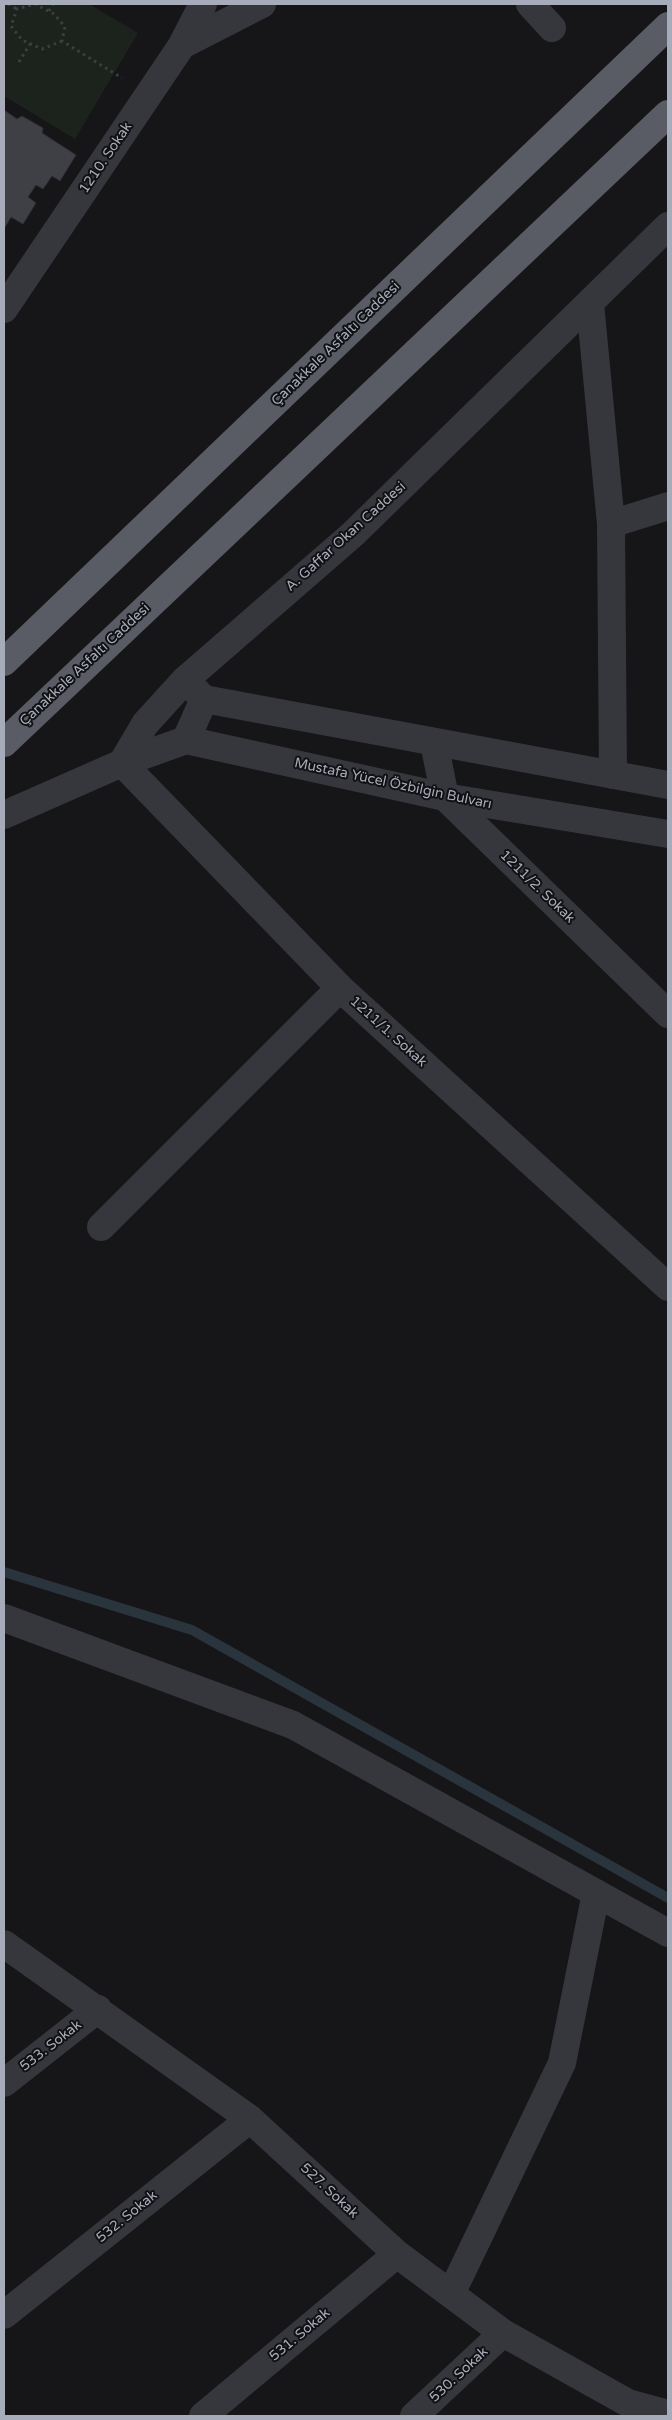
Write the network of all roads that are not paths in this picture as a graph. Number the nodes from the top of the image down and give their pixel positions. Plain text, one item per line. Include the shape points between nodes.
1 (203, 4) edge
2 (262, 4) edge
3 (530, 4) edge
4 (668, 26) edge
5 (552, 28) dead end
6 (182, 45) junction
7 (668, 114) edge
8 (668, 226) edge
9 (590, 303) junction
10 (4, 309) edge
11 (668, 506) edge
12 (611, 524) junction
13 (4, 662) edge
14 (185, 680) junction
15 (204, 699) junction
16 (186, 740) junction
17 (4, 743) edge
18 (434, 743) junction
19 (122, 763) junction
20 (613, 775) junction
21 (668, 785) edge
22 (445, 797) junction
23 (4, 815) edge
24 (668, 834) edge
25 (340, 988) junction
26 (668, 1014) edge
27 (101, 1227) dead end
28 (668, 1286) edge
29 (4, 1618) edge
30 (596, 1893) junction
31 (668, 1933) edge
32 (4, 1944) edge
33 (98, 2009) junction
34 (4, 2084) edge
35 (250, 2118) junction
36 (397, 2254) junction
37 (451, 2294) junction
38 (4, 2315) edge
39 (503, 2333) junction
40 (628, 2410) edge
41 (668, 2414) edge
42 (203, 2416) edge
43 (414, 2416) edge

1 - 6 street, 1210. Sokak
2 - 6 street
3 - 5 street
4 - 13 highway, Çanakkale Asfaltı Caddesi
6 - 10 street, 1210. Sokak
7 - 17 highway, Çanakkale Asfaltı Caddesi
8 - 9 street, A. Gaffar Okan Caddesi
9 - 12 street
9 - 14 street, A. Gaffar Okan Caddesi via 353,534
11 - 12 street
12 - 20 street
14 - 15 street
14 - 19 street, A. Gaffar Okan Caddesi via 145,724
15 - 16 street
15 - 18 street
16 - 19 street
16 - 22 street, Mustafa Yücel Özbilgin Bulvarı
18 - 20 street
18 - 22 street
19 - 23 street
19 - 25 street, 1211/1. Sokak
20 - 21 street
22 - 24 street, Mustafa Yücel Özbilgin Bulvarı
22 - 26 street, 1211/2. Sokak
25 - 27 street
25 - 28 street, 1211/1. Sokak
29 - 30 street via 293,1725
30 - 31 street
30 - 37 street via 562,2063
32 - 33 street, 527. Sokak
33 - 34 street, 533. Sokak
33 - 35 street, 527. Sokak
35 - 36 street, 527. Sokak
35 - 38 street, 532. Sokak
36 - 37 street, 527. Sokak
36 - 42 street, 531. Sokak
37 - 39 street, 527. Sokak
39 - 40 street, 527. Sokak
39 - 43 street, 530. Sokak
40 - 41 street, 527. Sokak

